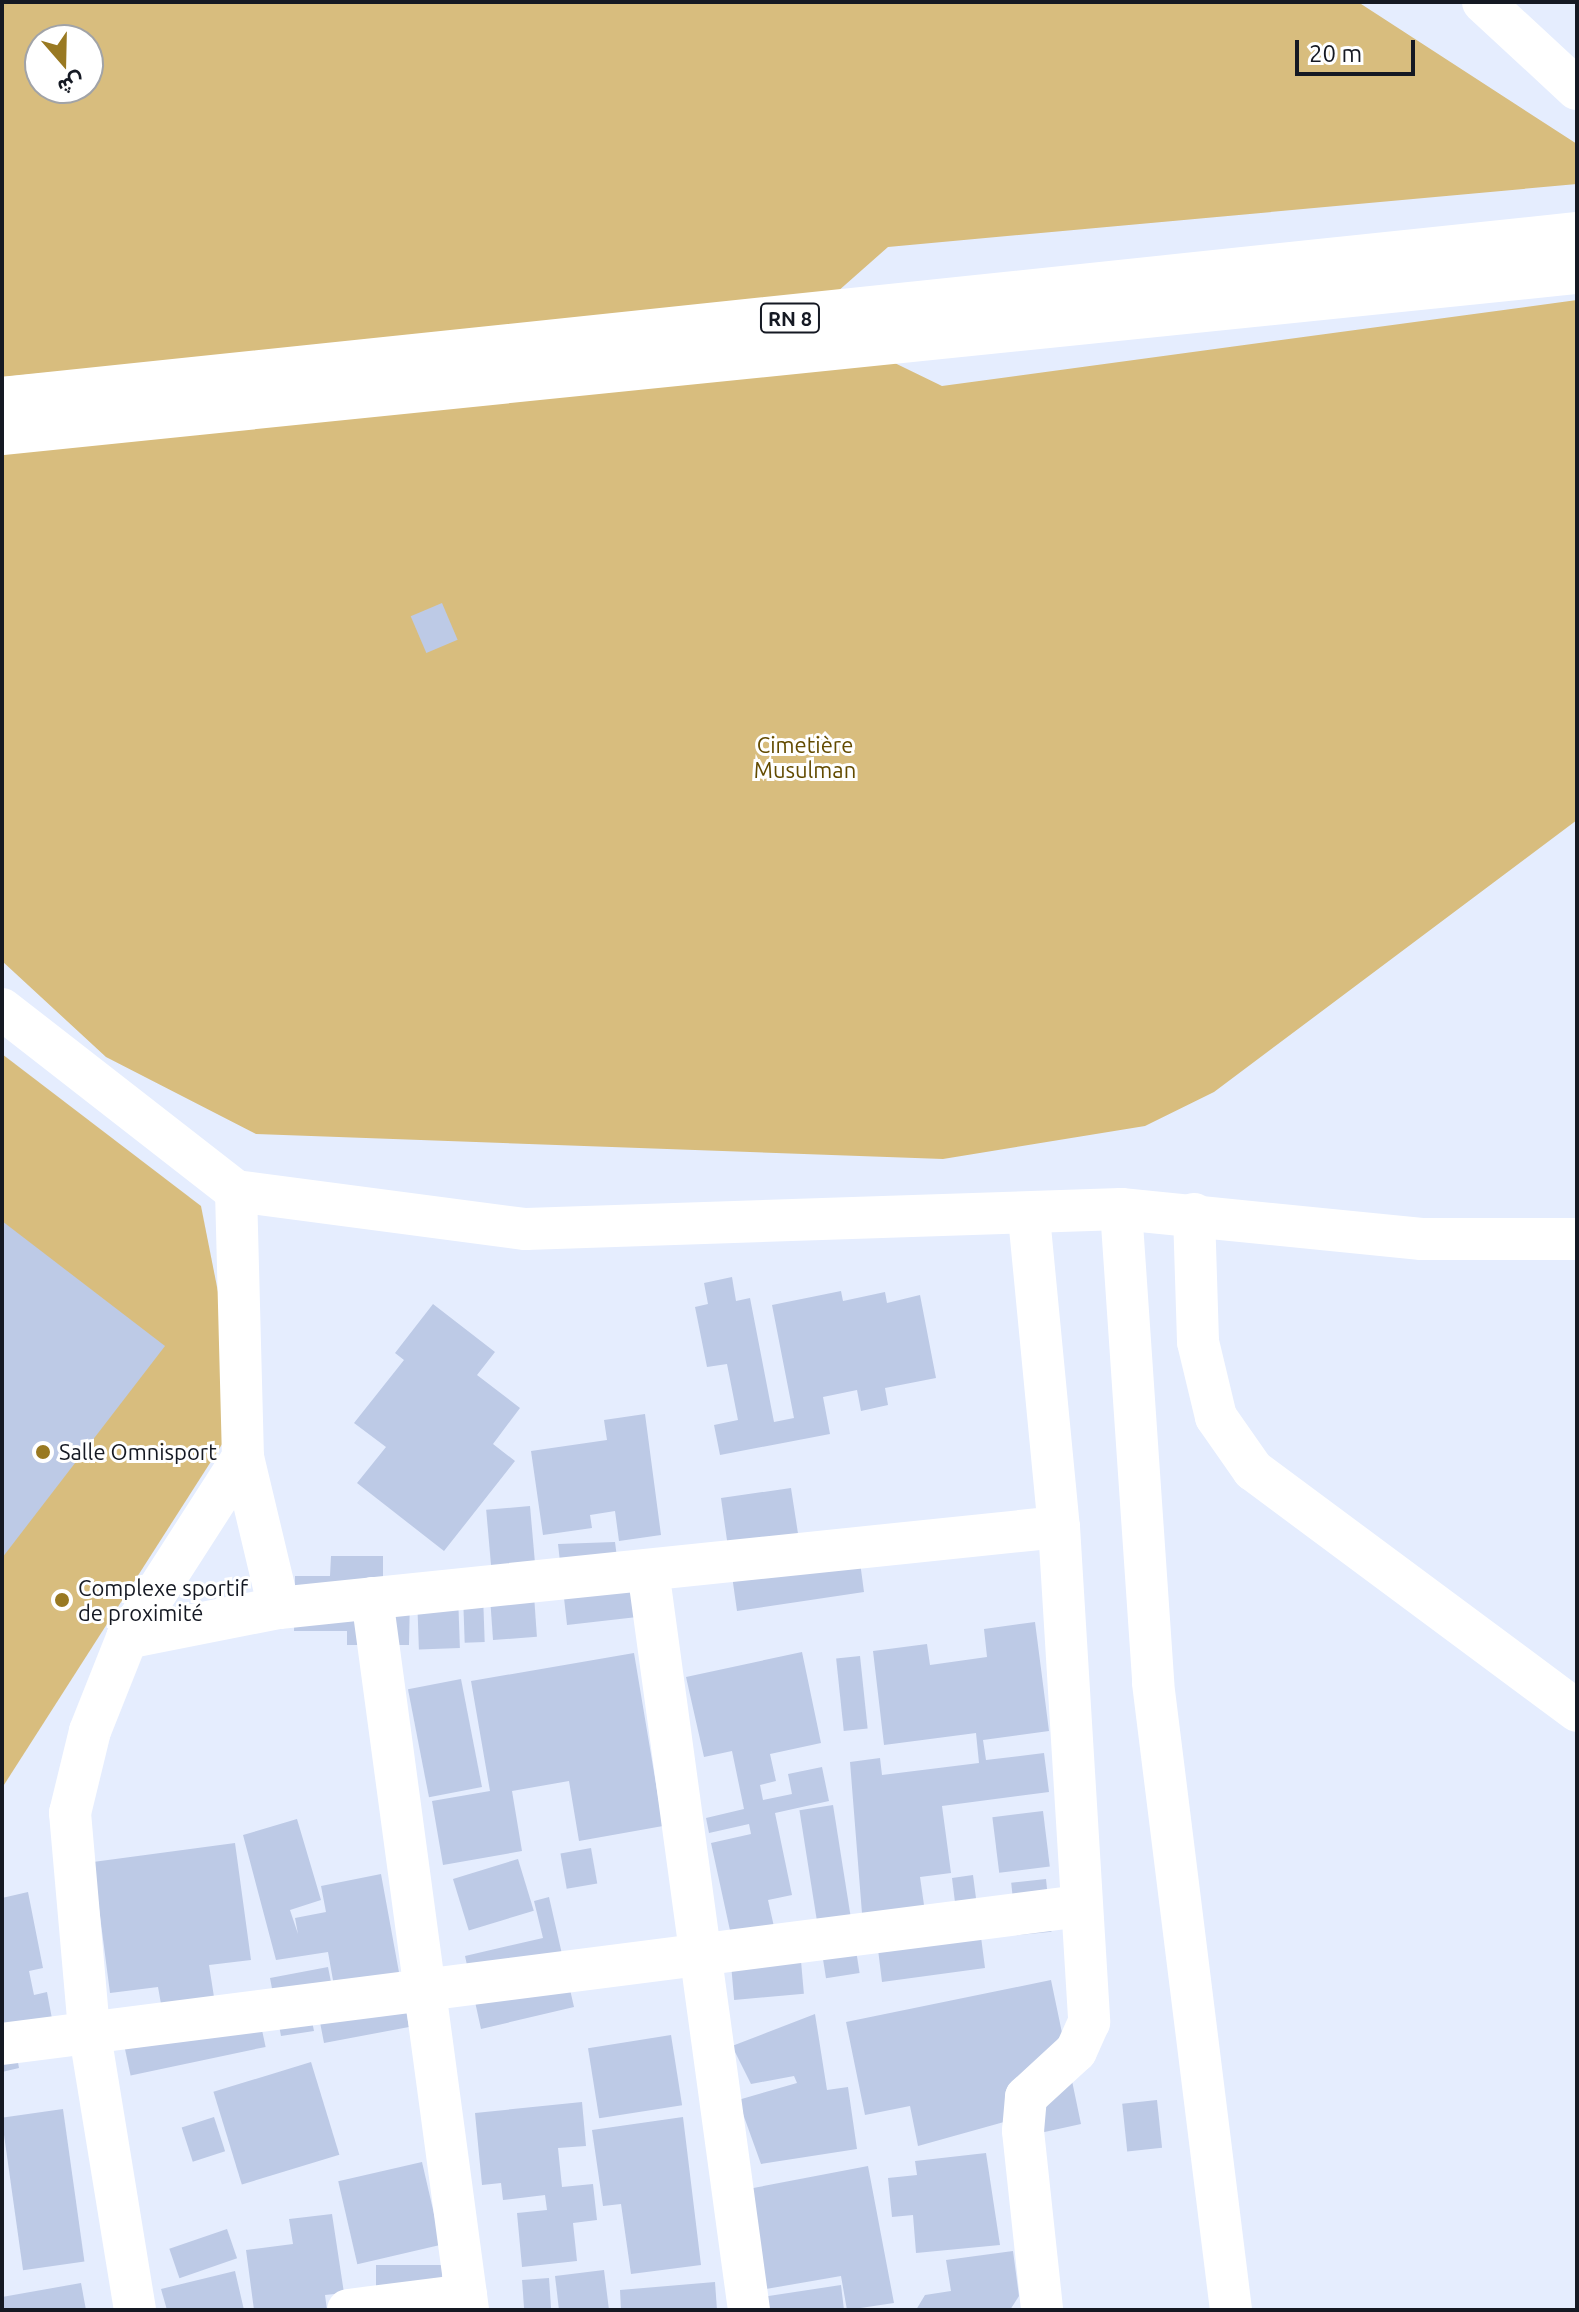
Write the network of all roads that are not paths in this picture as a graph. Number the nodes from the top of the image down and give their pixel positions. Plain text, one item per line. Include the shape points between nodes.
1 (1483, 2) edge
2 (1577, 89) edge
3 (1577, 234) edge
4 (1577, 272) edge
5 (2, 399) edge
6 (2, 433) edge
7 (2, 1009) edge
8 (236, 1191) junction
9 (1121, 1209) junction
10 (1194, 1214) junction
11 (1029, 1217) junction
12 (1577, 1239) edge
13 (243, 1457) junction
14 (1059, 1527) junction
15 (648, 1570) junction
16 (372, 1598) junction
17 (279, 1608) junction
18 (127, 1638) junction
19 (1577, 1711) edge
20 (1081, 1906) junction
21 (702, 1951) junction
22 (422, 1987) junction
23 (89, 2030) junction
24 (2, 2044) edge
25 (467, 2303) edge
26 (135, 2310) edge
27 (348, 2310) edge
28 (749, 2310) edge
29 (1042, 2310) edge
30 (1231, 2310) edge

1 - 2 street
3 - 5 highway, RN 8
4 - 6 highway, RN 8
7 - 8 street
8 - 11 street via 526,1229
8 - 13 street
9 - 10 street
9 - 11 street
9 - 30 street via 1153,1683
10 - 12 street via 1422,1239
10 - 19 street via 1198,1342 1216,1417 1253,1470
11 - 14 street
13 - 17 street
13 - 18 street
14 - 15 street
14 - 20 street
15 - 16 street
15 - 21 street
16 - 17 street
16 - 22 street
17 - 18 street
18 - 23 street via 90,1731 70,1813
20 - 21 street
20 - 29 street via 1089,2022 1076,2051 1026,2097
21 - 22 street
21 - 28 street
22 - 23 street
22 - 25 street
23 - 24 street
23 - 26 street
25 - 27 street

